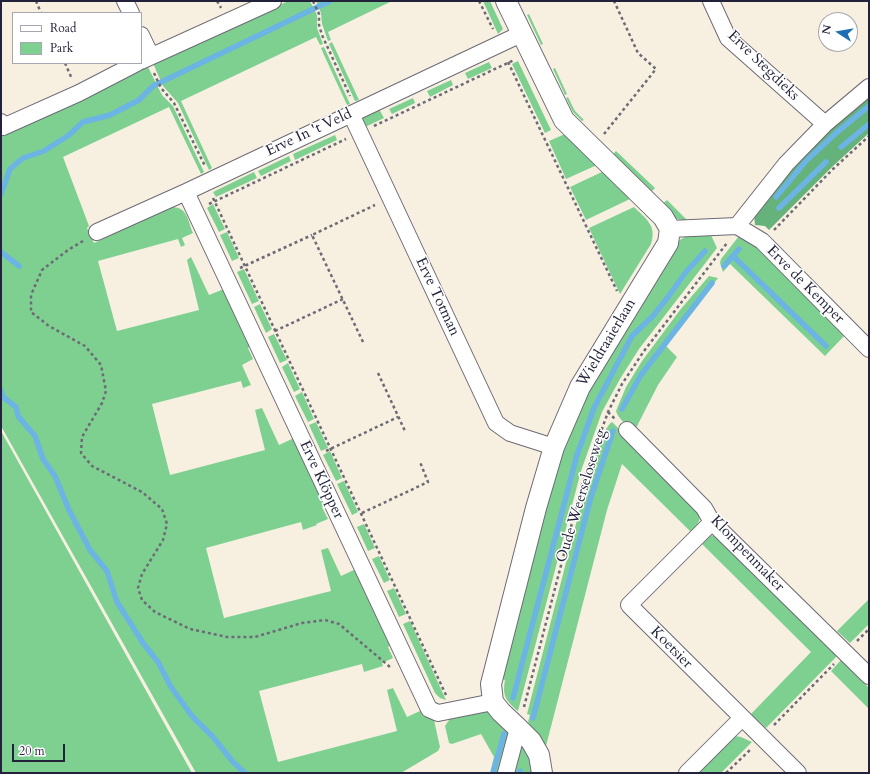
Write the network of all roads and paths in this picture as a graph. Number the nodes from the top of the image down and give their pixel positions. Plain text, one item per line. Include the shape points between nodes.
1 (36, 1) edge
2 (125, 1) edge
3 (272, 1) edge
4 (313, 1) edge
5 (480, 1) edge
6 (506, 1) edge
7 (614, 1) edge
8 (711, 1) edge
9 (41, 12) edge
10 (130, 12) edge
11 (521, 34) junction
12 (500, 43) junction
13 (142, 47) edge
14 (143, 60) edge
15 (135, 64) edge
16 (155, 75) dead end
17 (869, 87) edge
18 (354, 112) junction
19 (1, 122) edge
20 (825, 124) junction
21 (869, 136) edge
22 (601, 138) junction
23 (208, 181) junction
24 (186, 192) junction
25 (390, 198) junction
26 (734, 227) junction
27 (670, 229) junction
28 (97, 232) joint
29 (312, 235) junction
30 (762, 241) junction
31 (245, 266) junction
32 (225, 276) junction
33 (343, 299) junction
34 (626, 311) junction
35 (276, 331) junction
36 (255, 340) junction
37 (363, 342) dead end
38 (869, 349) edge
39 (378, 373) dead end
40 (398, 417) junction
41 (627, 430) dead end
42 (405, 431) dead end
43 (554, 447) junction
44 (331, 448) junction
45 (311, 458) junction
46 (420, 462) dead end
47 (362, 513) junction
48 (712, 522) junction
49 (845, 653) junction
50 (392, 668) dead end
51 (869, 676) edge
52 (493, 702) junction
53 (453, 710) junction
54 (742, 718) junction
55 (518, 728) junction
56 (762, 738) junction
57 (506, 773) edge
58 (542, 773) edge
59 (687, 773) edge
60 (726, 773) edge
61 (798, 773) edge

1 - 9 path
2 - 10 street
3 - 14 street
4 - 18 path via 319,14 322,35
5 - 12 path
6 - 11 street
7 - 22 path via 638,53 656,69
8 - 20 street, Erve Stegdieks via 728,38
11 - 12 street, Erve In 't Veld
11 - 22 street via 564,120
12 - 18 street, Erve In 't Veld
12 - 34 path
13 - 14 street
15 - 19 street via 4,127
16 - 23 path via 161,88 174,103
17 - 20 street
18 - 23 street, Erve In 't Veld
18 - 25 street, Erve Totman
20 - 26 street via 786,164
21 - 30 path
22 - 27 street
23 - 24 street, Erve In 't Veld
23 - 31 path
24 - 28 street, Erve In 't Veld
24 - 32 street, Erve Klöpper
25 - 29 path
25 - 43 street, Erve Totman via 496,423 510,434
26 - 27 street
26 - 30 street, Erve de Kemper
26 - 55 path, Oude Weerseloseweg via 729,241 644,351 622,384 608,412 582,485
27 - 34 street, Wieldraaierlaan via 668,243
28 - 50 path via 42,270 32,295 32,312 49,326 85,346 101,365 106,391 102,403 82,437 81,453 92,466 142,492 162,509 166,529 163,540 142,574 138,588 142,600 155,612 190,629 227,637 256,637 302,623 325,620 339,624
29 - 31 path
29 - 33 path
30 - 38 street, Erve de Kemper
31 - 32 path
31 - 35 path
32 - 36 street, Erve Klöpper
33 - 35 path
33 - 37 path
34 - 43 street, Wieldraaierlaan via 580,387
35 - 36 path
35 - 44 path
36 - 45 street, Erve Klöpper
39 - 40 path
40 - 42 path
40 - 44 path
41 - 48 street, Klompenmaker via 704,508
43 - 52 street, Wieldraaierlaan via 491,684
44 - 45 path
44 - 47 path
45 - 53 street, Erve Klöpper via 429,709 438,713
46 - 47 path via 428,482
47 - 53 path
48 - 49 street, Klompenmaker
48 - 54 street, Koetsier via 629,605
49 - 51 street, Klompenmaker
49 - 56 path
52 - 53 street, Erve Klöpper
52 - 55 street
54 - 56 street, Koetsier
54 - 59 street
55 - 57 street
55 - 58 street via 531,741 539,755
56 - 60 path
56 - 61 street, Koetsier

